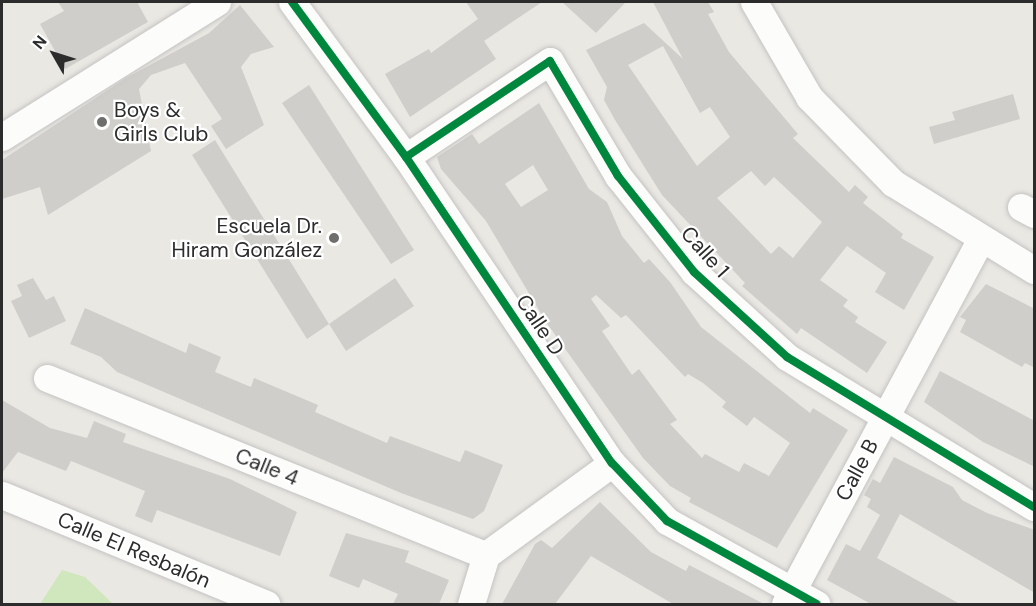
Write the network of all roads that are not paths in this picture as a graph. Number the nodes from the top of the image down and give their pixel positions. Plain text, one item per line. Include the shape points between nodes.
1 (217, 2) edge
2 (292, 2) edge
3 (754, 2) edge
4 (2, 137) edge
5 (406, 157) junction
6 (980, 240) junction
7 (1035, 270) edge
8 (47, 378) dead end
9 (885, 419) junction
10 (612, 463) junction
11 (3, 498) edge
12 (1035, 507) edge
13 (486, 555) junction
14 (789, 598) edge
15 (266, 604) edge
16 (471, 604) edge
17 (817, 604) edge

1 - 4 street
2 - 5 street, Calle D
3 - 6 street via 809,97 893,183
5 - 9 street, Calle 1 via 550,60 618,176 694,272 787,357
5 - 10 street, Calle D
6 - 7 street
6 - 9 street, Calle B
8 - 13 street, Calle 4
9 - 12 street, Calle 1
9 - 14 street, Calle B
10 - 13 street
10 - 14 street, Calle D via 667,521
11 - 15 street, Calle El Resbalón
13 - 16 street
14 - 17 street, Calle D

